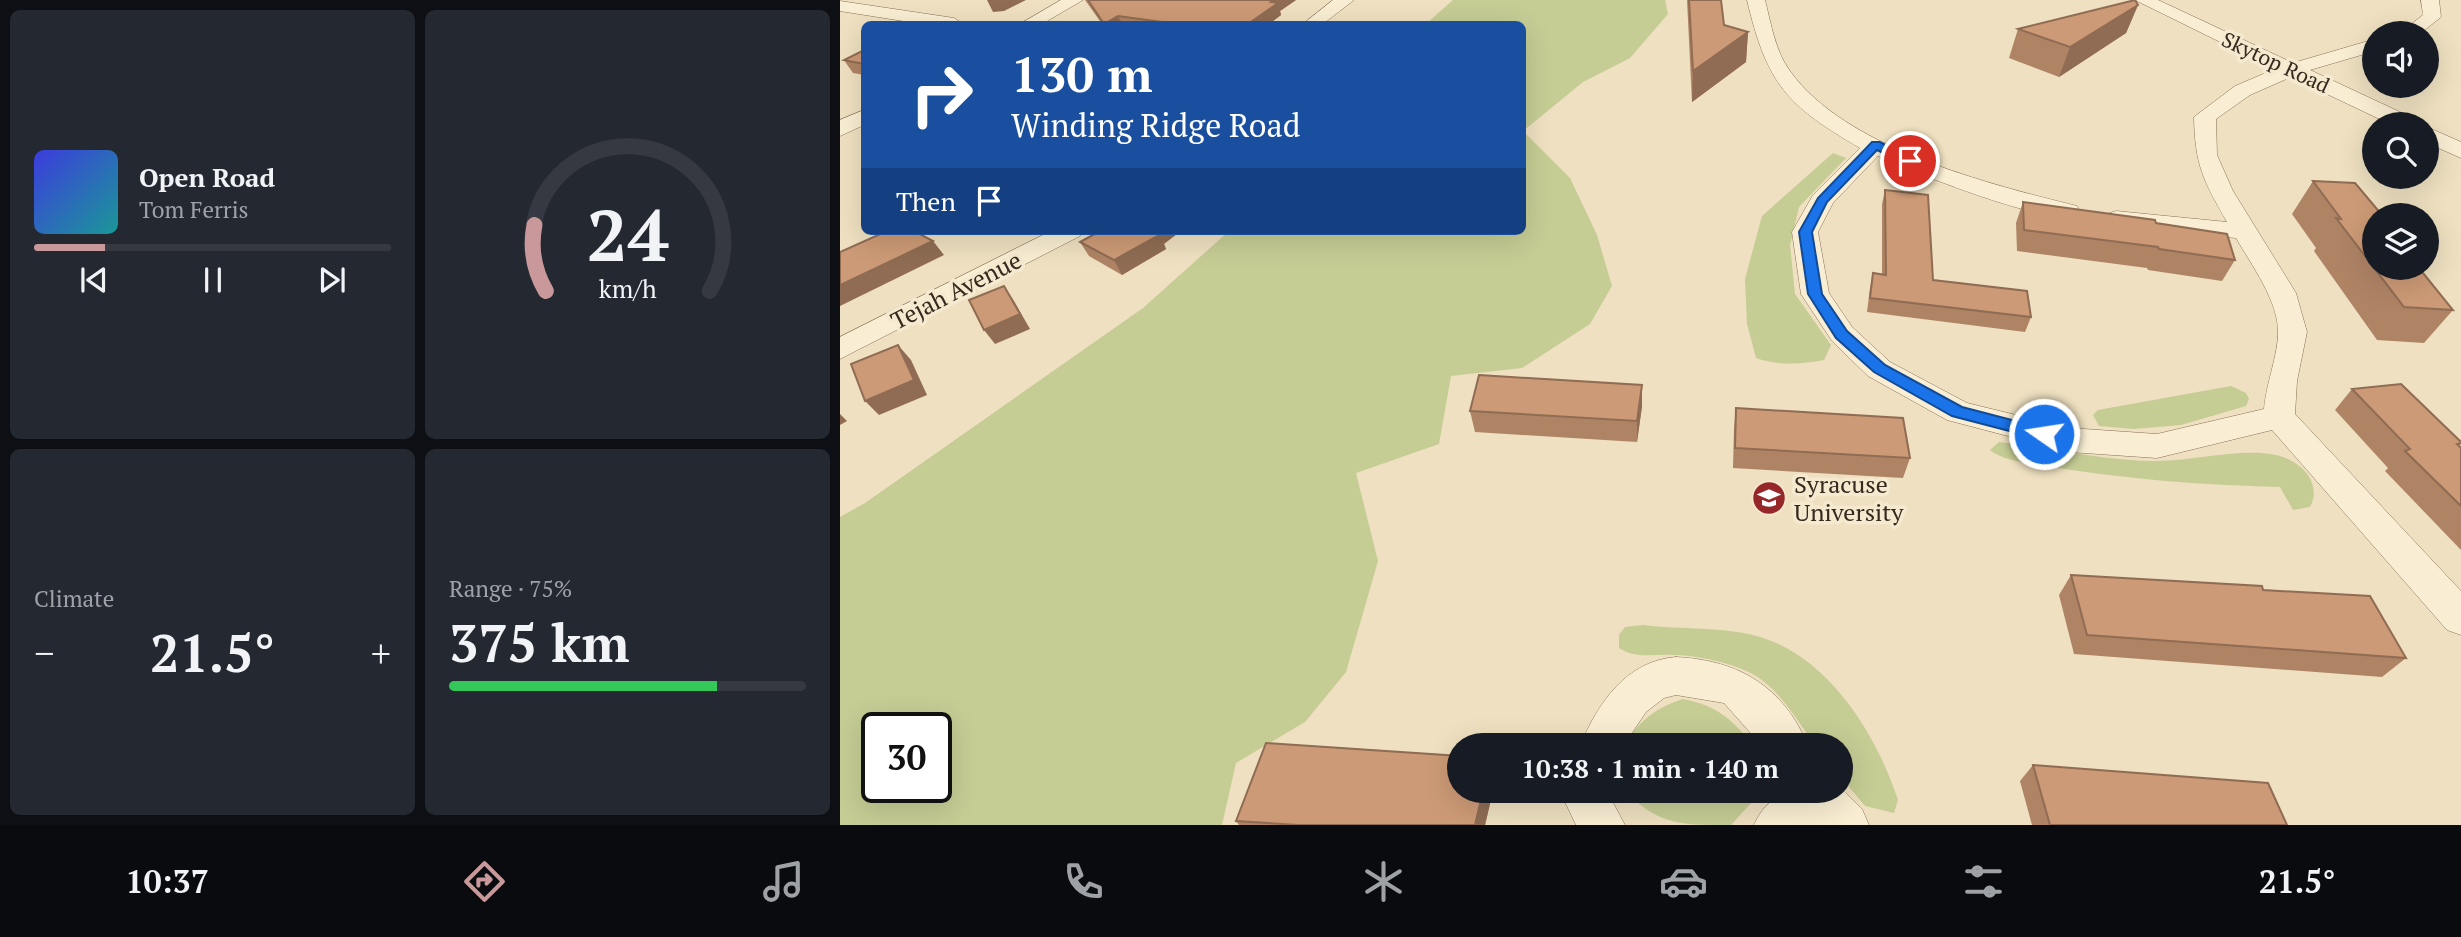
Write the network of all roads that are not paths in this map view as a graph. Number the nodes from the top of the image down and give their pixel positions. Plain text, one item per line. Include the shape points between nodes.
1 (1074, 0) edge
2 (1345, 0) edge
3 (1756, 0) edge
4 (2144, 0) edge
5 (2430, 0) edge
6 (840, 6) edge
7 (935, 21) edge
8 (1035, 21) edge
9 (1316, 21) edge
10 (2426, 21) edge
11 (2362, 48) edge
12 (2294, 70) junction
13 (2382, 112) edge
14 (861, 118) edge
15 (840, 129) edge
16 (2439, 140) edge
17 (1876, 145) junction
18 (2461, 151) edge
19 (2244, 231) junction
20 (1063, 235) edge
21 (840, 349) edge
22 (2279, 417) junction
23 (2461, 618) edge
24 (1605, 733) edge
25 (1776, 733) edge
26 (1588, 803) edge
27 (1825, 804) edge
28 (1602, 825) edge
29 (1777, 825) edge

1 - 8 street
2 - 9 street
3 - 17 street via 1771,57 1784,78 1809,105
4 - 12 street, Skytop Road
5 - 10 street via 2432,17
6 - 7 street
11 - 12 street
12 - 13 street, Skytop Road
12 - 19 street via 2223,101 2205,117 2206,155
14 - 15 street
16 - 18 street
17 - 19 street via 1980,189 2092,216
17 - 22 street via 1822,200 1805,232 1815,294 1842,334 1880,369 1958,412 2069,440 2157,446
19 - 22 street via 2282,292 2293,332
20 - 21 street, Tejah Avenue
22 - 23 street
24 - 25 street via 1632,698 1662,677 1709,679 1741,690
26 - 28 street
27 - 29 street

